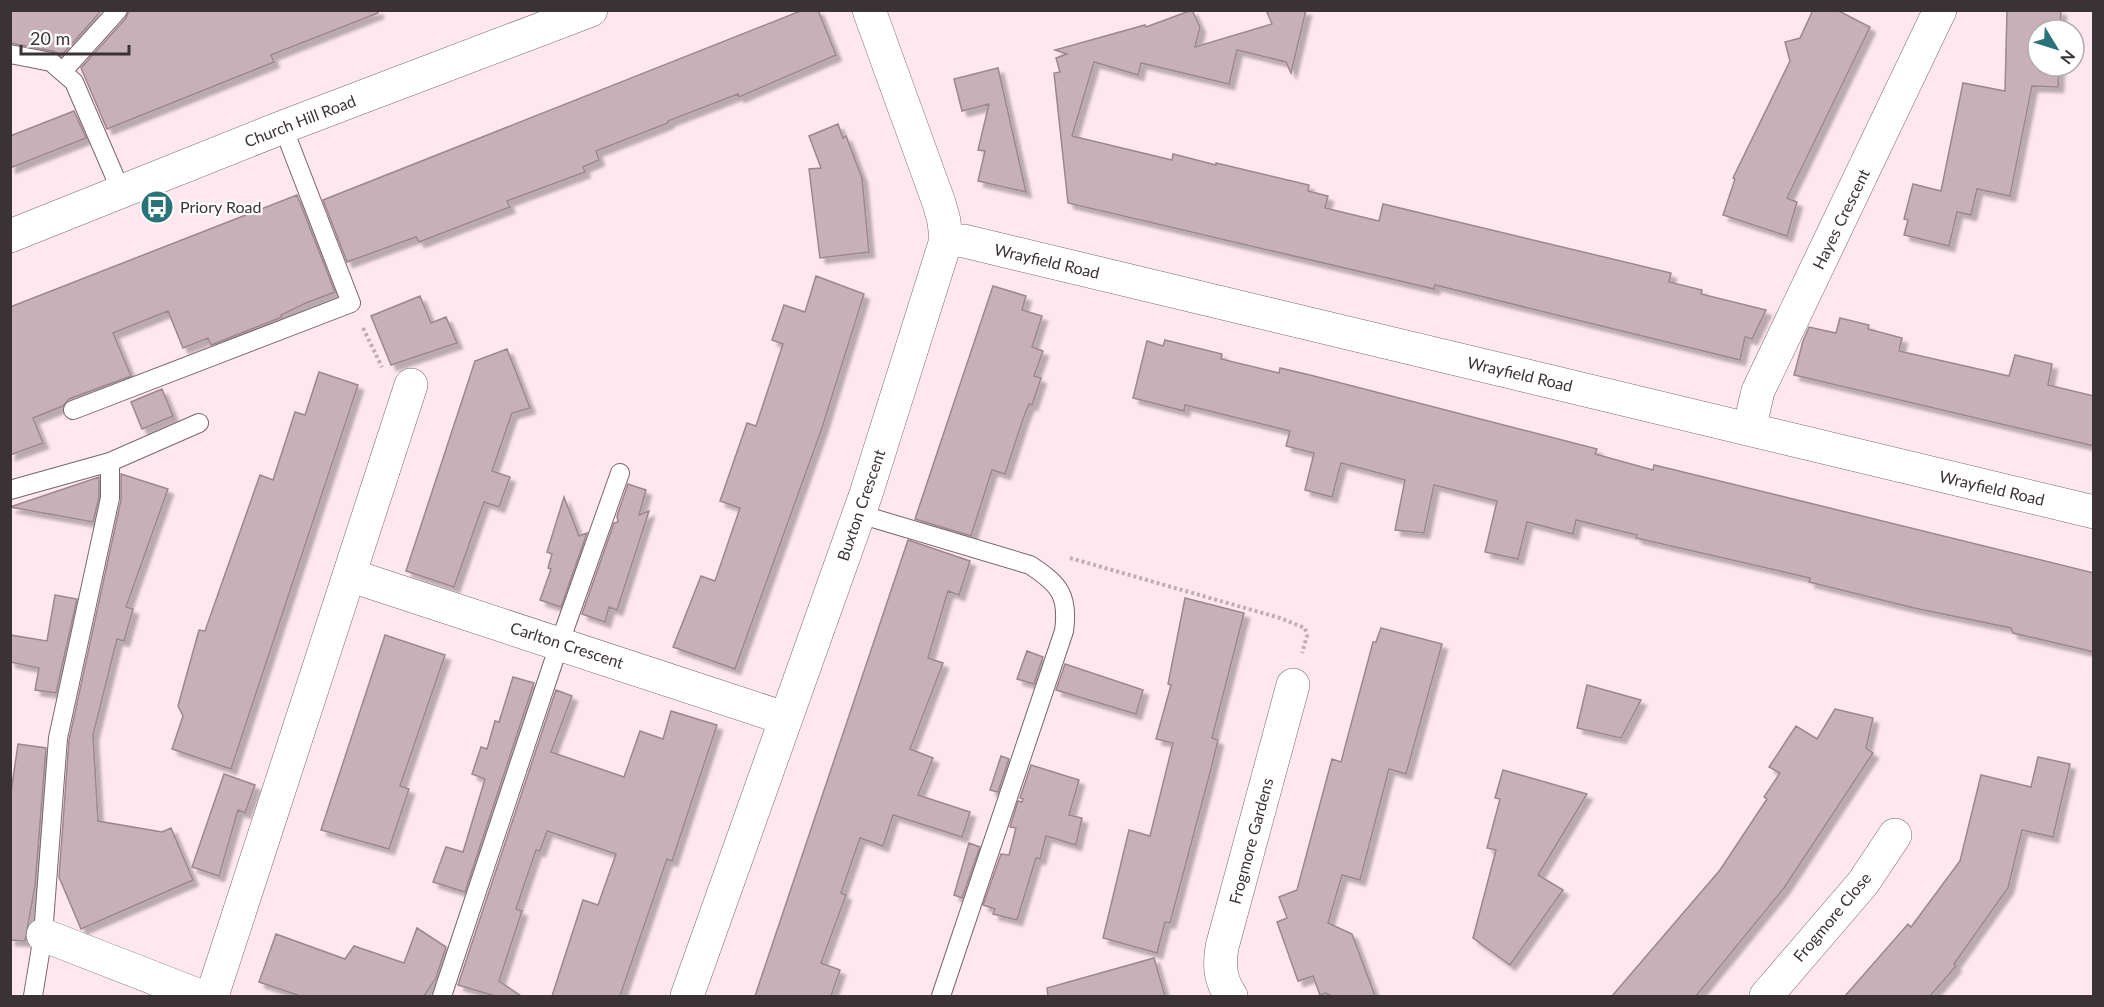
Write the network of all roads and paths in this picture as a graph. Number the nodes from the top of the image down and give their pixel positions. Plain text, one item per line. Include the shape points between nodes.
1 (118, 10) edge
2 (591, 10) edge
3 (869, 10) edge
4 (1940, 10) edge
5 (10, 54) edge
6 (63, 71) junction
7 (283, 127) junction
8 (121, 191) junction
9 (10, 236) edge
10 (946, 240) junction
11 (351, 303) junction
12 (411, 385) joint
13 (73, 410) dead end
14 (199, 423) dead end
15 (1749, 429) junction
16 (110, 462) junction
17 (620, 473) dead end
18 (10, 490) edge
19 (2094, 512) edge
20 (859, 514) junction
21 (1058, 554) dead end
22 (349, 575) junction
23 (560, 642) junction
24 (1293, 685) joint
25 (784, 718) junction
26 (1896, 835) dead end
27 (43, 935) junction
28 (33, 996) edge
29 (200, 996) edge
30 (212, 996) edge
31 (442, 996) edge
32 (687, 996) edge
33 (941, 996) edge
34 (1231, 996) edge
35 (1766, 996) edge

1 - 6 lane
2 - 7 street, Church Hill Road
3 - 10 street, Buxton Crescent via 939,203
4 - 15 street, Hayes Crescent via 1758,391
5 - 6 lane via 51,62
6 - 8 lane via 74,82
7 - 8 street, Church Hill Road
7 - 11 lane
8 - 9 street, Church Hill Road
10 - 15 street, Wrayfield Road via 964,241
10 - 20 street, Buxton Crescent
11 - 12 path via 387,379 395,385
11 - 13 lane
12 - 22 street
14 - 16 lane
15 - 19 street, Wrayfield Road
16 - 18 lane
16 - 27 lane via 110,498 58,738
17 - 23 lane
20 - 25 street, Buxton Crescent
20 - 33 lane via 1030,565 1052,579 1063,595 1064,631
21 - 24 path via 1305,628 1307,636
22 - 23 street, Carlton Crescent
22 - 30 street
23 - 25 street, Carlton Crescent
23 - 31 lane
24 - 34 street, Frogmore Gardens via 1222,947 1220,964 1224,985
25 - 32 street, Buxton Crescent
26 - 35 street, Frogmore Close via 1863,883
27 - 28 lane
27 - 29 street

